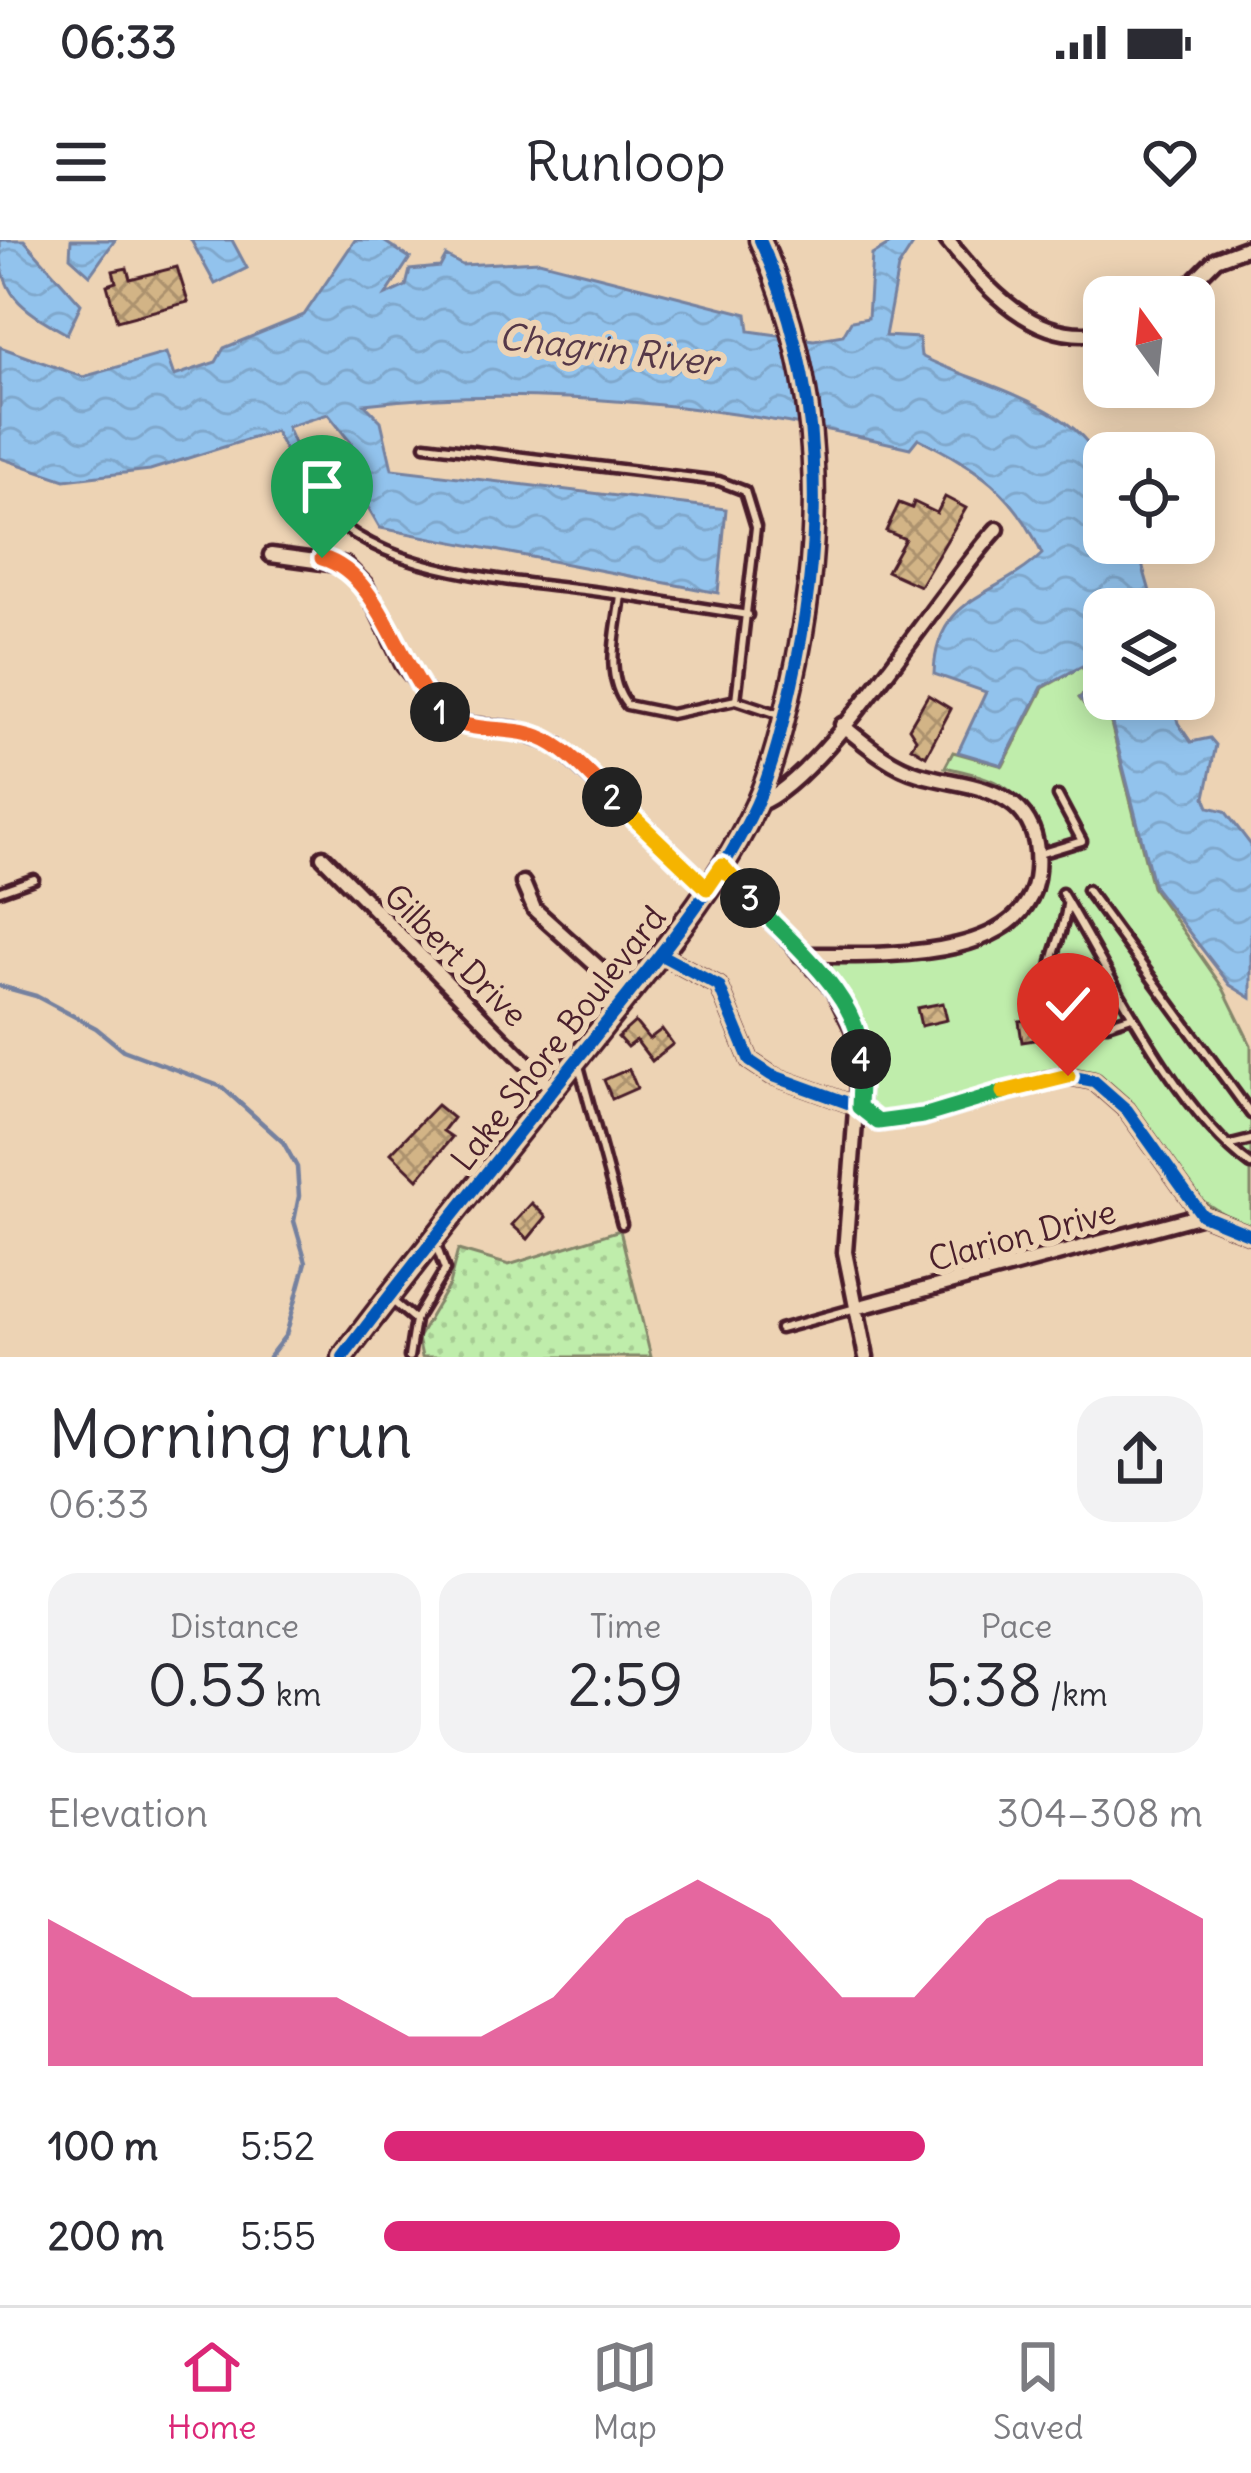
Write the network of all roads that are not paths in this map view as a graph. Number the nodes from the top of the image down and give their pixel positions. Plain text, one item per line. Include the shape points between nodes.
1 (760, 240) edge
2 (947, 240) edge
3 (1251, 246) edge
4 (1199, 276) edge
5 (1083, 330) edge
6 (425, 446) dead end
7 (313, 493) dead end
8 (998, 529) dead end
9 (271, 555) dead end
10 (621, 595) junction
11 (748, 616) junction
12 (736, 700) junction
13 (784, 717) junction
14 (842, 725) junction
15 (1058, 796) dead end
16 (757, 804) junction
17 (1039, 854) junction
18 (323, 857) dead end
19 (722, 866) junction
20 (34, 879) dead end
21 (523, 883) dead end
22 (707, 888) junction
23 (1087, 890) dead end
24 (0, 891) edge
25 (1062, 893) dead end
26 (1067, 902) junction
27 (661, 956) junction
28 (801, 956) junction
29 (628, 994) junction
30 (1129, 1017) junction
31 (577, 1059) junction
32 (553, 1090) junction
33 (859, 1107) junction
34 (1251, 1114) edge
35 (1251, 1140) edge
36 (1230, 1145) junction
37 (1251, 1165) edge
38 (1202, 1215) junction
39 (622, 1224) dead end
40 (1251, 1234) edge
41 (434, 1241) junction
42 (389, 1298) junction
43 (856, 1307) junction
44 (415, 1321) junction
45 (780, 1329) dead end
46 (352, 1354) edge
47 (409, 1357) edge
48 (866, 1357) edge

1 - 13 main road, Lake Shore Boulevard via 811,411 818,496 810,604
2 - 5 street via 1010,309 1046,327
3 - 4 street via 1216,259
6 - 11 lane via 736,486 751,500 756,527
7 - 10 lane via 329,520 396,555
8 - 14 street
9 - 22 street via 345,565 365,585 403,664 452,722 557,745
10 - 11 lane
10 - 12 lane via 613,671 626,705 671,713
11 - 12 lane
12 - 13 lane
13 - 16 main road, Lake Shore Boulevard
14 - 16 street via 780,796
14 - 17 street via 889,762 1016,806
15 - 17 lane via 1082,841
16 - 19 main road, Lake Shore Boulevard
17 - 28 street via 1037,880 1015,918 989,934 930,952
18 - 32 street, Gilbert Drive
19 - 22 main road, Lake Shore Boulevard
19 - 28 street
20 - 24 lane
21 - 29 street via 534,909
22 - 27 main road, Lake Shore Boulevard
23 - 34 lane
25 - 26 lane
26 - 30 lane
26 - 30 lane via 1048,965 1057,1006 1067,1021 1080,1023
27 - 29 main road, Lake Shore Boulevard
27 - 33 street via 719,986 750,1061
28 - 33 street via 834,990 861,1046
29 - 31 main road, Lake Shore Boulevard
30 - 36 lane
31 - 32 main road, Lake Shore Boulevard
31 - 39 lane
32 - 41 main road, Lake Shore Boulevard
33 - 38 street via 878,1122 1068,1076 1094,1082 1127,1110
33 - 43 street via 845,1252
35 - 36 lane
36 - 37 lane
38 - 40 street
38 - 43 street, Clarion Drive
41 - 42 main road, Lake Shore Boulevard
41 - 44 lane via 445,1270
42 - 44 lane
42 - 46 main road, Lake Shore Boulevard
43 - 45 lane
43 - 48 street
44 - 47 lane

